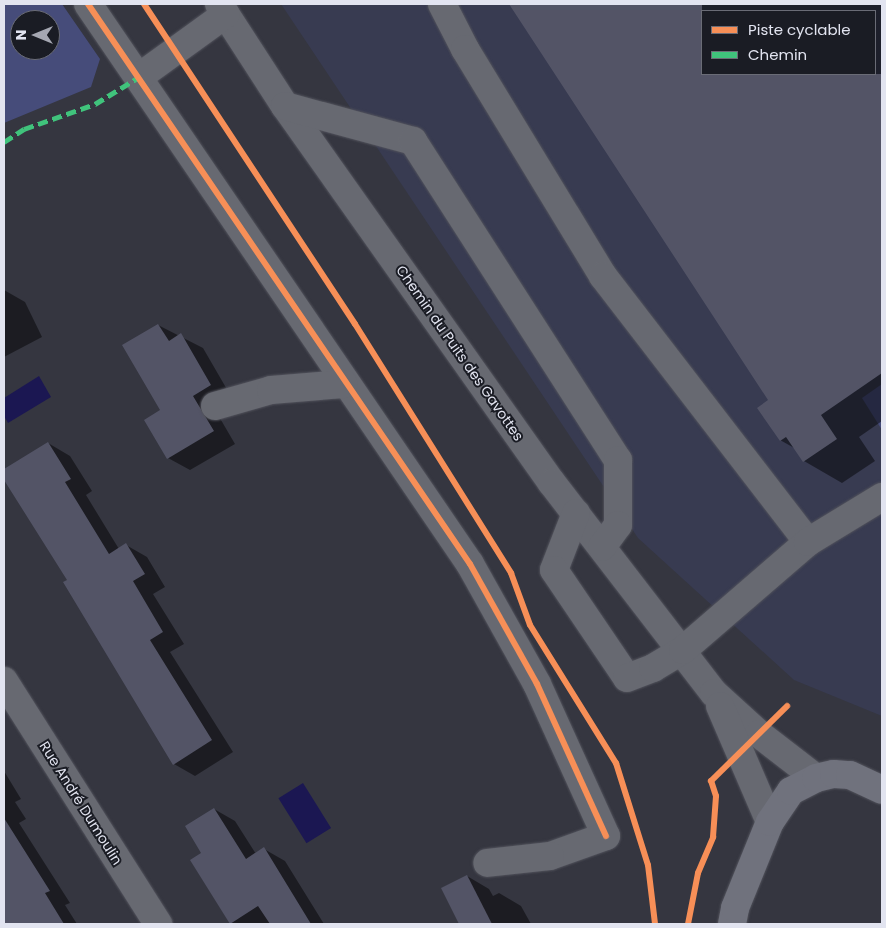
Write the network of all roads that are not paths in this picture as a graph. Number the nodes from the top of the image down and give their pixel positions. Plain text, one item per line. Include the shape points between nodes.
1 (88, 4) edge
2 (442, 4) edge
3 (223, 9) edge
4 (139, 77) junction
5 (285, 106) junction
6 (344, 384) junction
7 (215, 406) dead end
8 (882, 498) edge
9 (576, 513) junction
10 (808, 542) junction
11 (602, 547) junction
12 (683, 650) junction
13 (4, 681) edge
14 (714, 693) junction
15 (816, 778) junction
16 (882, 790) edge
17 (770, 822) junction
18 (487, 863) dead end
19 (158, 924) edge
20 (732, 924) edge

1 - 4 street
2 - 10 street via 465,49 603,276
3 - 4 street
3 - 5 street, Chemin du Puits des Gavottes
4 - 6 street
5 - 9 street, Chemin du Puits des Gavottes
5 - 11 street via 413,141 618,460 618,525
6 - 7 street via 271,390
6 - 18 street via 470,564 537,684 606,836 550,856
8 - 10 street
9 - 11 street, Chemin du Puits des Gavottes
9 - 12 street via 554,570 627,678
10 - 12 street
11 - 12 street, Chemin du Puits des Gavottes
12 - 14 street, Chemin du Puits des Gavottes
13 - 19 street, Rue André Dumoulin
14 - 15 street, Chemin du Puits des Gavottes via 759,734
14 - 17 street, Chemin du Puits des Gavottes
15 - 16 main road via 850,775
15 - 17 main road via 791,791
17 - 20 main road via 735,908

